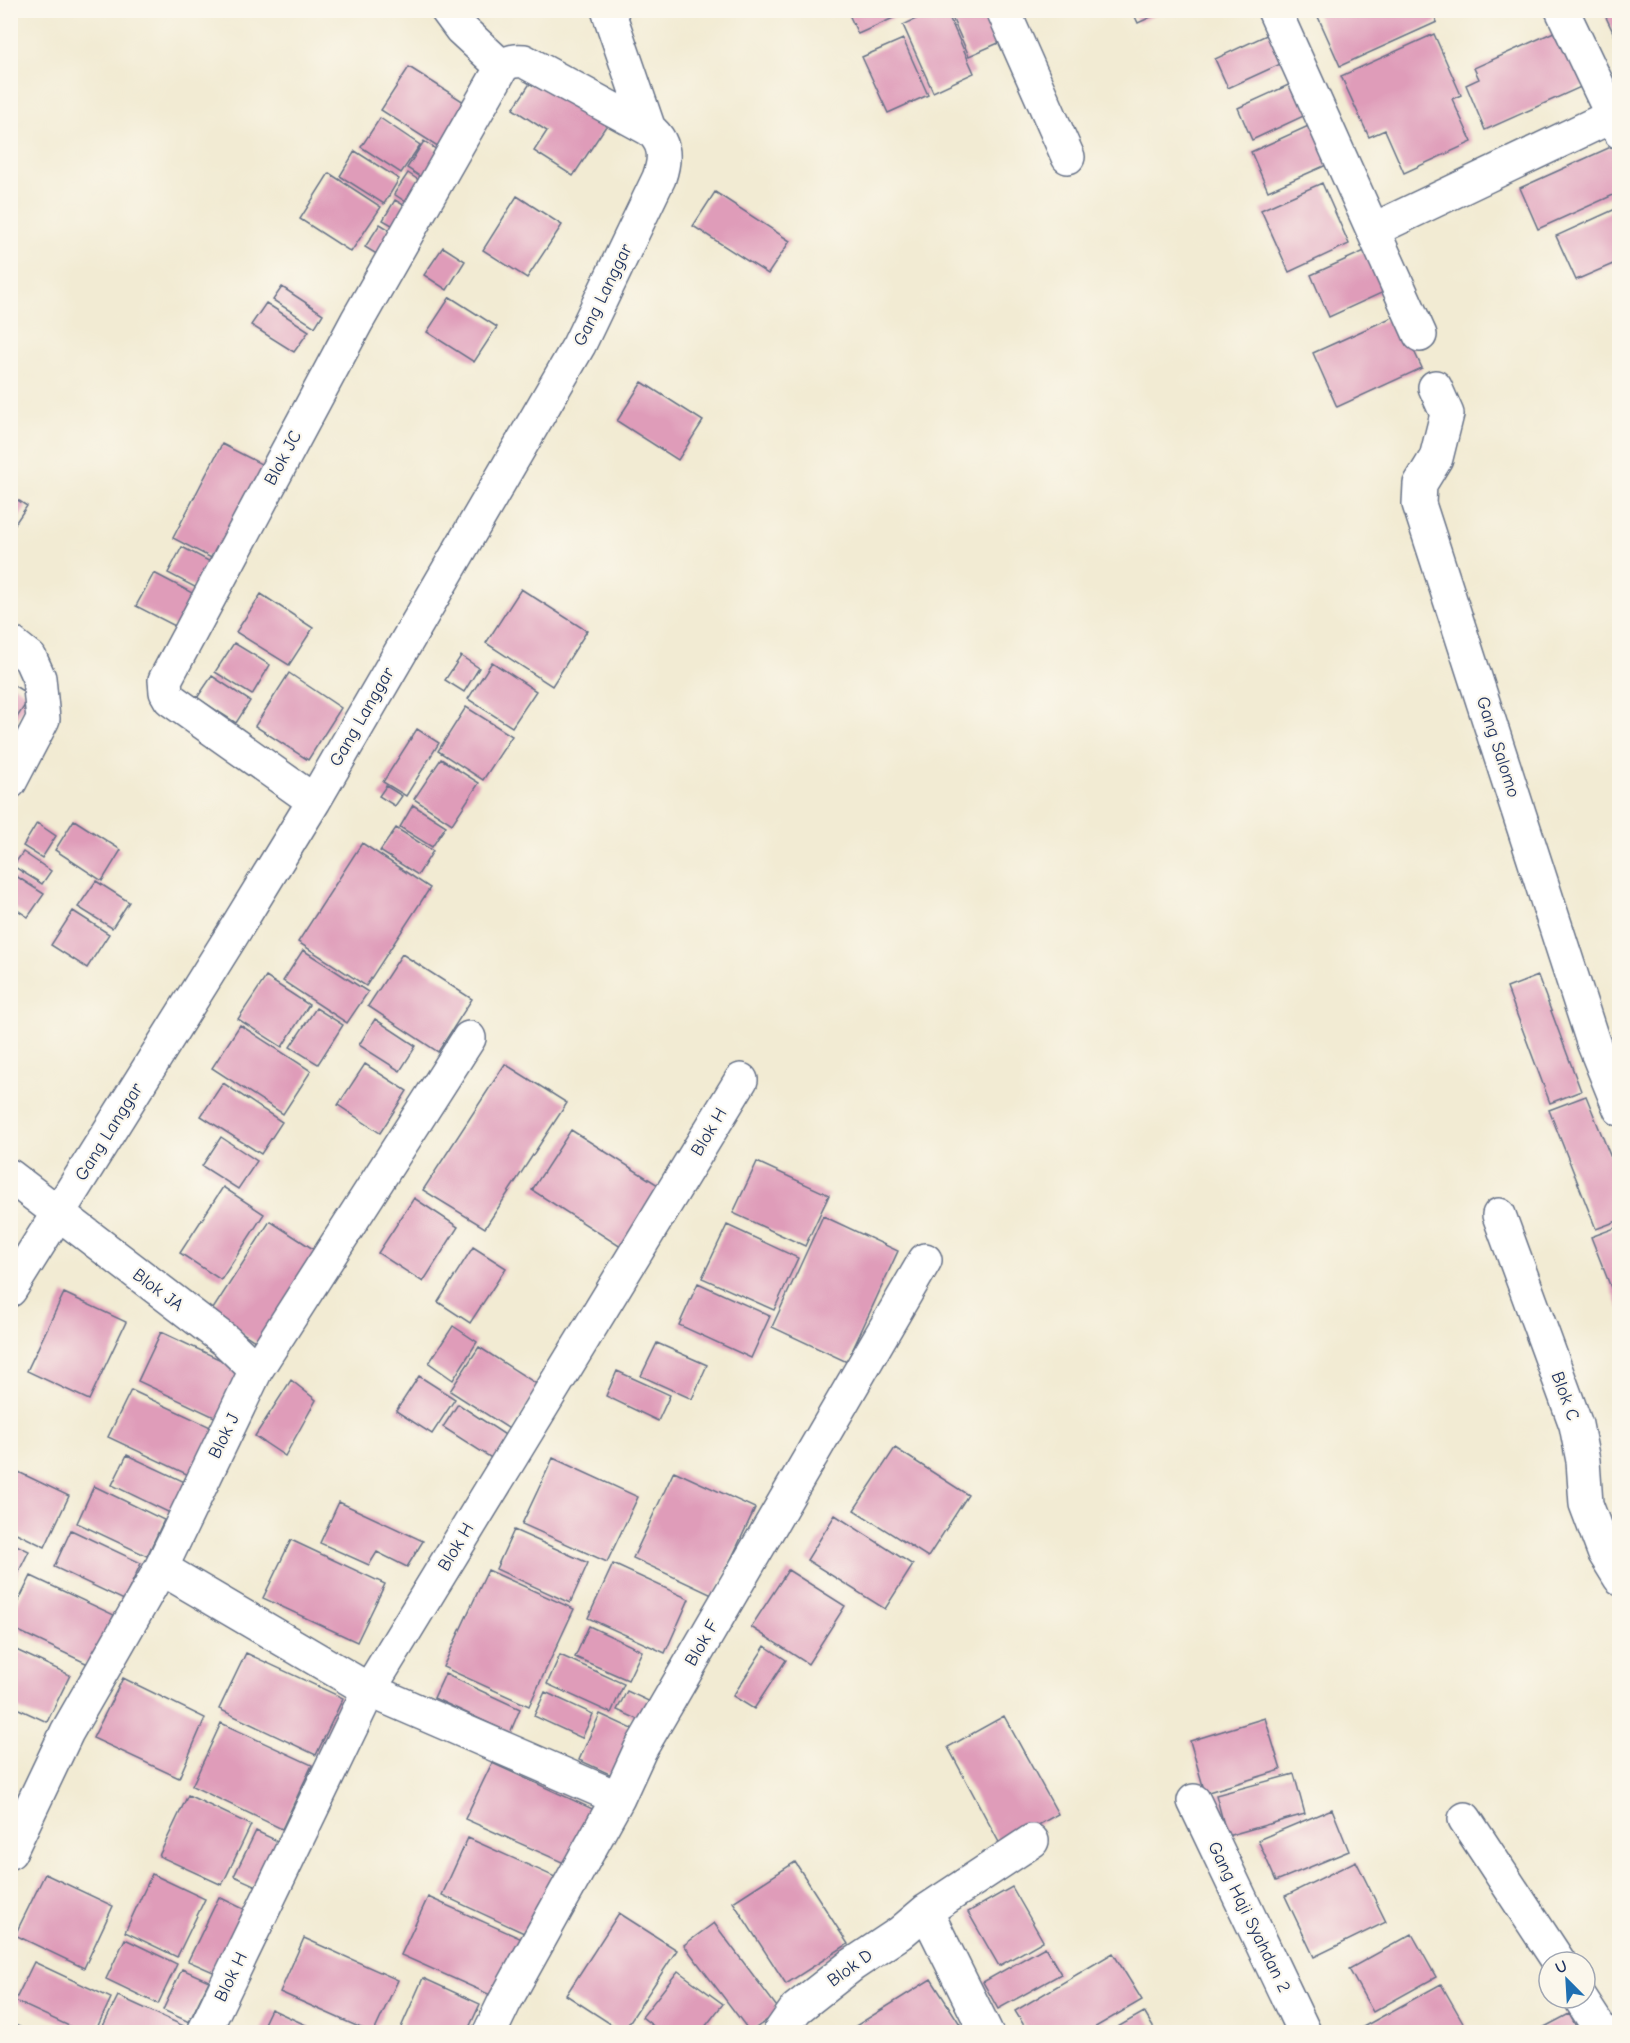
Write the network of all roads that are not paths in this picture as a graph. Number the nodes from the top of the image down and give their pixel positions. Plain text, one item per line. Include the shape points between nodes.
1 (447, 10) edge
2 (608, 10) edge
3 (1003, 10) edge
4 (1274, 10) edge
5 (1562, 10) edge
6 (502, 68) junction
7 (1617, 126) edge
8 (649, 129) junction
9 (1068, 157) dead end
10 (1372, 230) junction
11 (1420, 334) dead end
12 (1435, 387) dead end
13 (10, 642) edge
14 (10, 782) edge
15 (314, 801) junction
16 (469, 1038) dead end
17 (741, 1080) dead end
18 (1620, 1109) edge
19 (10, 1176) edge
20 (57, 1214) junction
21 (1499, 1215) dead end
22 (925, 1260) dead end
23 (10, 1290) edge
24 (256, 1370) junction
25 (160, 1568) junction
26 (1620, 1578) edge
27 (369, 1690) junction
28 (618, 1798) junction
29 (1194, 1801) dead end
30 (1465, 1819) dead end
31 (1032, 1841) dead end
32 (10, 1852) edge
33 (926, 1911) junction
34 (1550, 1950) edge
35 (1588, 2010) edge
36 (204, 2032) edge
37 (490, 2032) edge
38 (780, 2032) edge
39 (986, 2032) edge
40 (1304, 2032) edge
41 (1602, 2032) edge

1 - 6 street
2 - 8 street, Gang Langgar
3 - 9 street
4 - 10 street
5 - 7 street
6 - 8 street via 511,61 524,61
6 - 15 street, Blok JC via 357,321 165,680 170,699
7 - 10 street
8 - 15 street, Gang Langgar via 659,136 664,165 579,345
10 - 11 street
12 - 18 street, Gang Salomo via 1447,414 1436,458 1420,484 1419,504 1593,1042
13 - 14 street via 30,658 39,678 42,719
15 - 20 street, Gang Langgar
16 - 24 street, Blok J
17 - 27 street, Blok H
19 - 20 street, Blok JA
20 - 23 street, Gang Langgar
20 - 24 street, Blok JA via 226,1341
21 - 26 street, Blok C via 1576,1425 1592,1526
22 - 28 street, Blok F via 640,1750
24 - 25 street, Blok J
25 - 27 street
25 - 32 street, Blok J via 67,1732
27 - 28 street
27 - 36 street, Blok H
28 - 37 street, Blok F
29 - 40 street, Gang Haji Syahdan 2
30 - 34 street
31 - 33 street, Blok D
33 - 38 street, Blok D via 796,2009
33 - 39 street
35 - 41 street

